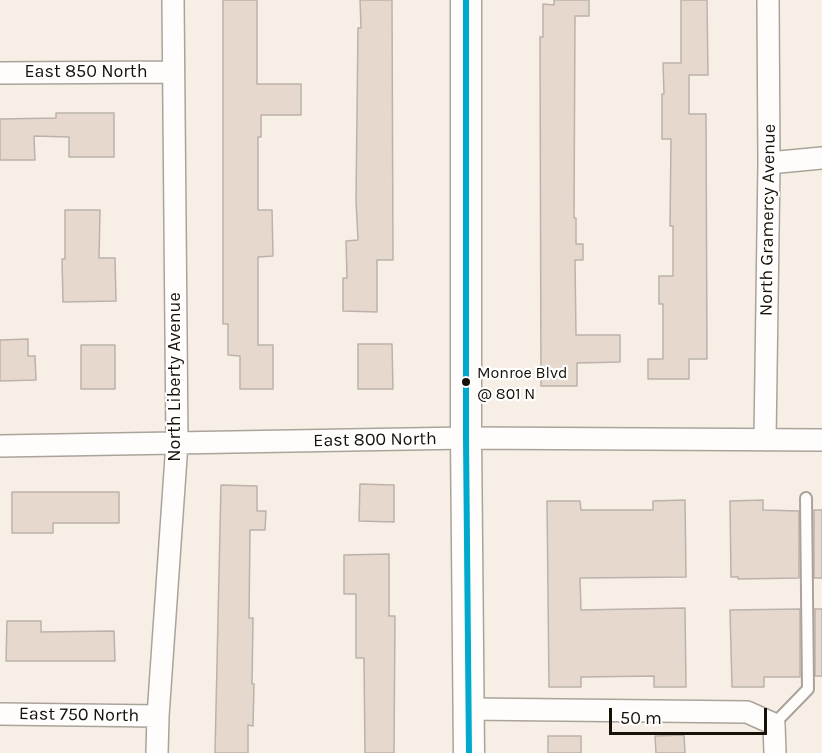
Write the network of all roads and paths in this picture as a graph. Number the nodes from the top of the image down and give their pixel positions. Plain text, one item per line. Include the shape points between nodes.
1 (172, 0) edge
2 (466, 0) edge
3 (768, 0) edge
4 (173, 72) junction
5 (0, 73) edge
6 (822, 158) edge
7 (769, 163) junction
8 (466, 438) junction
9 (765, 440) junction
10 (822, 440) edge
11 (177, 443) junction
12 (0, 446) edge
13 (806, 498) dead end
14 (469, 709) junction
15 (0, 714) edge
16 (158, 716) junction
17 (774, 724) junction
18 (157, 753) edge
19 (469, 753) edge
20 (775, 753) edge

1 - 4 street, North Liberty Avenue
2 - 8 street
3 - 7 street, North Gramercy Avenue
4 - 5 street, East 850 North
4 - 11 street, North Liberty Avenue
6 - 7 street
7 - 9 street, North Gramercy Avenue
8 - 9 street, East 800 North
8 - 11 street, East 800 North
8 - 14 street
9 - 10 street, East 800 North
11 - 12 street, East 800 North
11 - 16 street, North Liberty Avenue
13 - 17 lane via 808,689
14 - 17 street via 747,712
14 - 19 street
15 - 16 street, East 750 North
16 - 18 street, North Liberty Avenue
17 - 20 street

